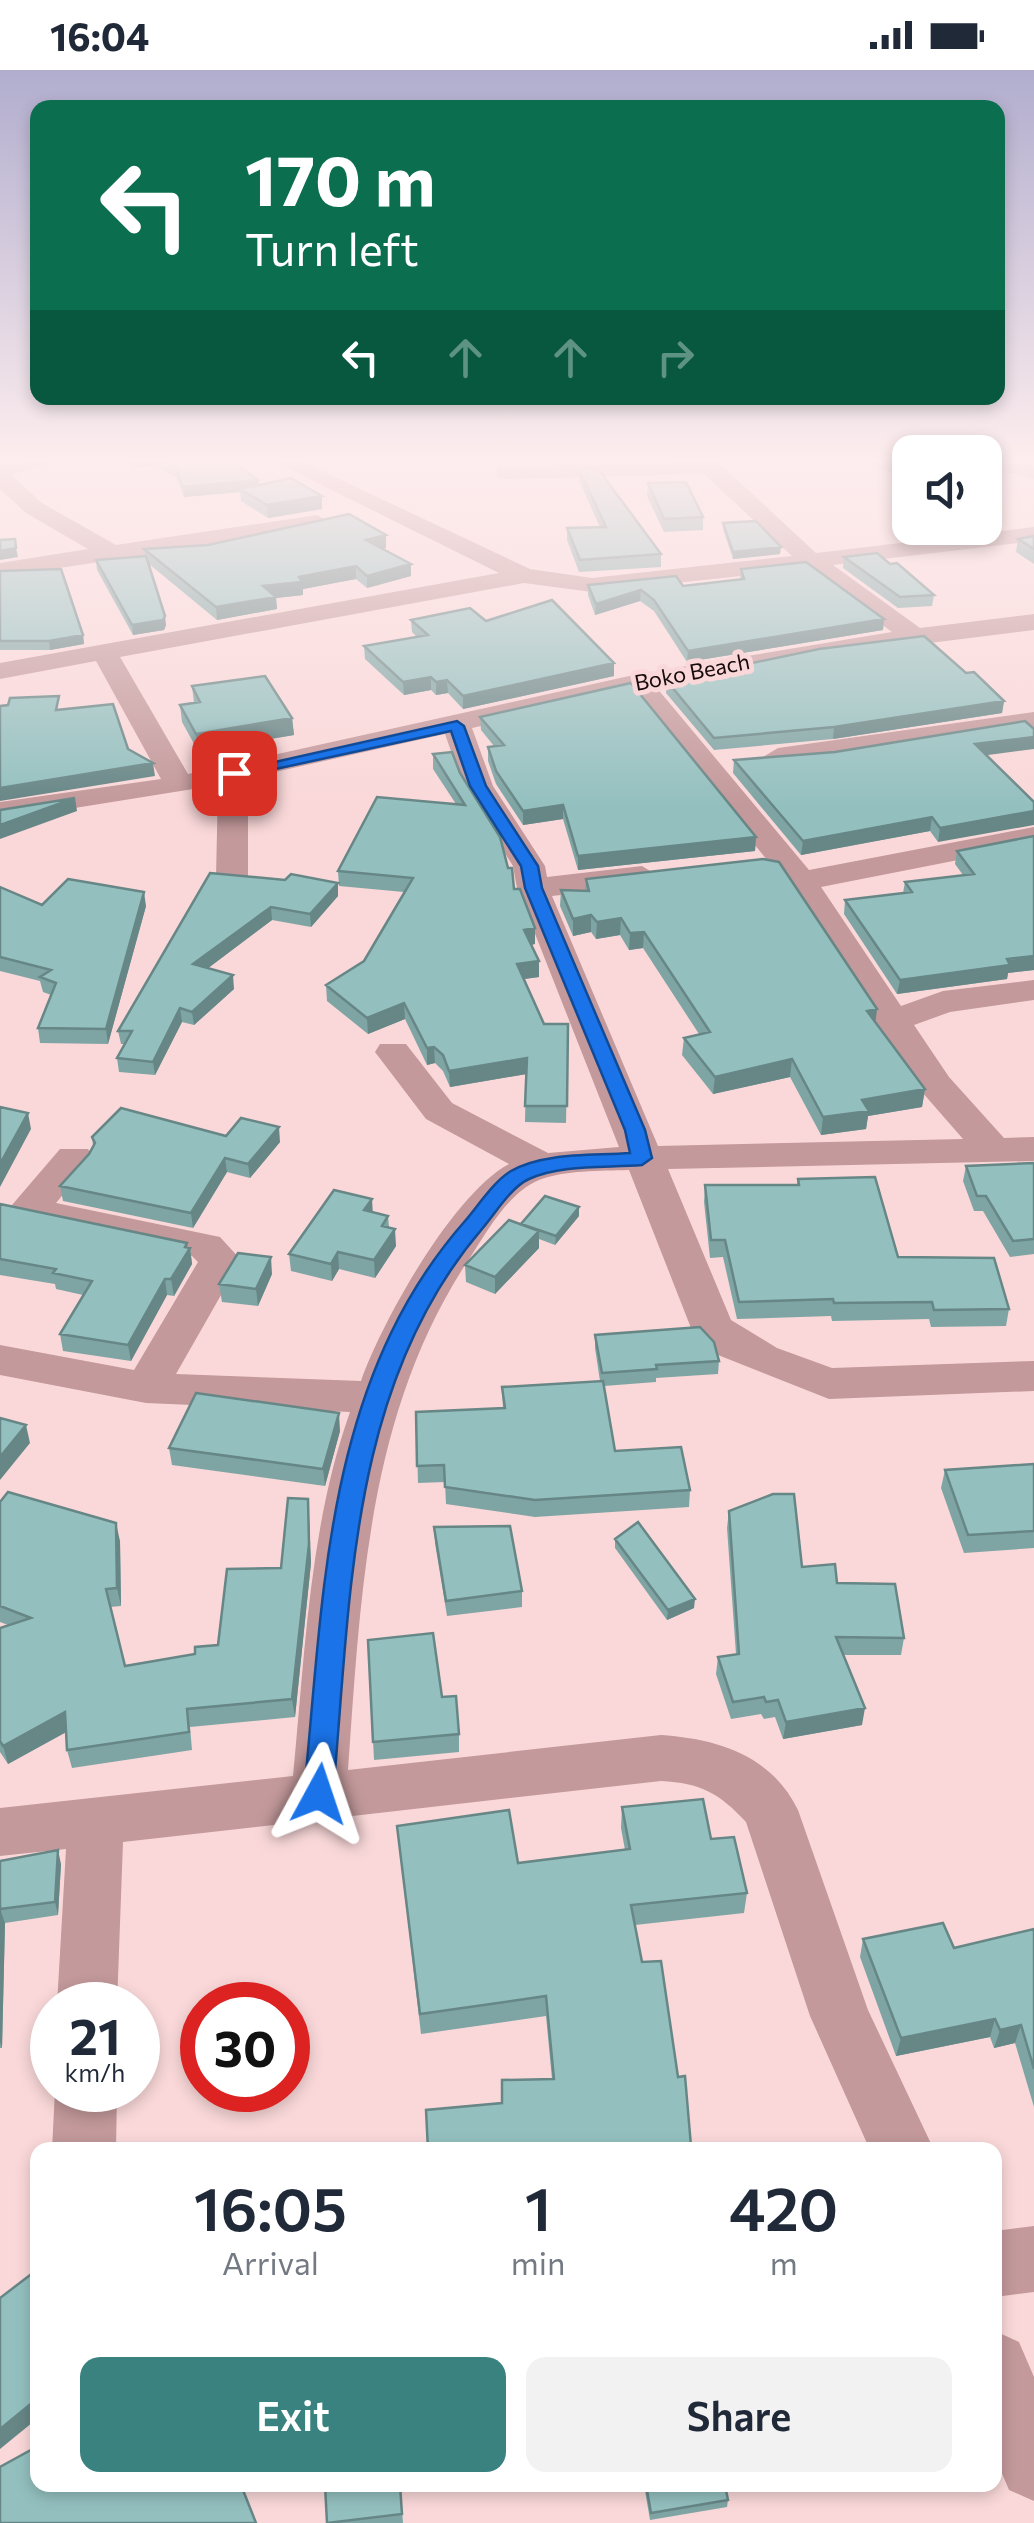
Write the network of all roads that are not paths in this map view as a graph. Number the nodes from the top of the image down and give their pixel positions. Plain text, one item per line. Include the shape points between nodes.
1 (521, 576) edge
2 (528, 576) edge
3 (660, 576) edge
4 (833, 576) edge
5 (1034, 622) edge
6 (914, 636) junction
7 (106, 654) junction
8 (0, 671) edge
9 (638, 682) junction
10 (1032, 721) edge
11 (457, 726) junction
12 (707, 763) junction
13 (234, 773) junction
14 (180, 784) junction
15 (0, 811) edge
16 (1034, 836) edge
17 (743, 865) edge
18 (666, 874) edge
19 (792, 874) junction
20 (232, 878) edge
21 (533, 888) junction
22 (1034, 990) edge
23 (892, 1021) junction
24 (393, 1052) dead end
25 (1014, 1150) edge
26 (74, 1157) dead end
27 (642, 1158) junction
28 (544, 1166) junction
29 (0, 1360) edge
30 (1034, 1376) edge
31 (146, 1388) junction
32 (373, 1397) junction
33 (319, 1794) junction
34 (98, 1820) junction
35 (0, 1832) edge
36 (87, 1982) edge
37 (85, 2112) edge
38 (84, 2142) edge
39 (898, 2142) edge
40 (1034, 2259) edge
41 (1002, 2263) edge
42 (1002, 2384) edge
43 (1034, 2465) edge

1 - 7 street
2 - 3 street via 592,584
4 - 6 street
5 - 6 street, Boko Beach
6 - 9 street, Boko Beach
7 - 8 street
7 - 14 street
9 - 11 street, Boko Beach
9 - 12 street
10 - 12 street via 834,752
11 - 13 street, Boko Beach
11 - 21 street via 478,786 530,866
12 - 19 street
13 - 14 street, Boko Beach
13 - 20 street
14 - 15 street, Boko Beach
16 - 19 street
17 - 19 street
18 - 21 street
19 - 23 street
21 - 27 street
22 - 23 street via 943,1002
23 - 25 street via 935,1084
24 - 28 street via 439,1111
25 - 27 street
26 - 31 street via 32,1205 34,1211 205,1246 220,1260
27 - 28 street
27 - 30 street via 702,1308 734,1345 830,1384
28 - 32 street via 516,1176 440,1263
29 - 31 street
31 - 32 street
32 - 33 street via 345,1517
33 - 34 street
33 - 39 street via 661,1758 706,1761 743,1781 770,1810 840,2016
34 - 35 street
34 - 36 street
37 - 38 street
40 - 41 street
42 - 43 street

